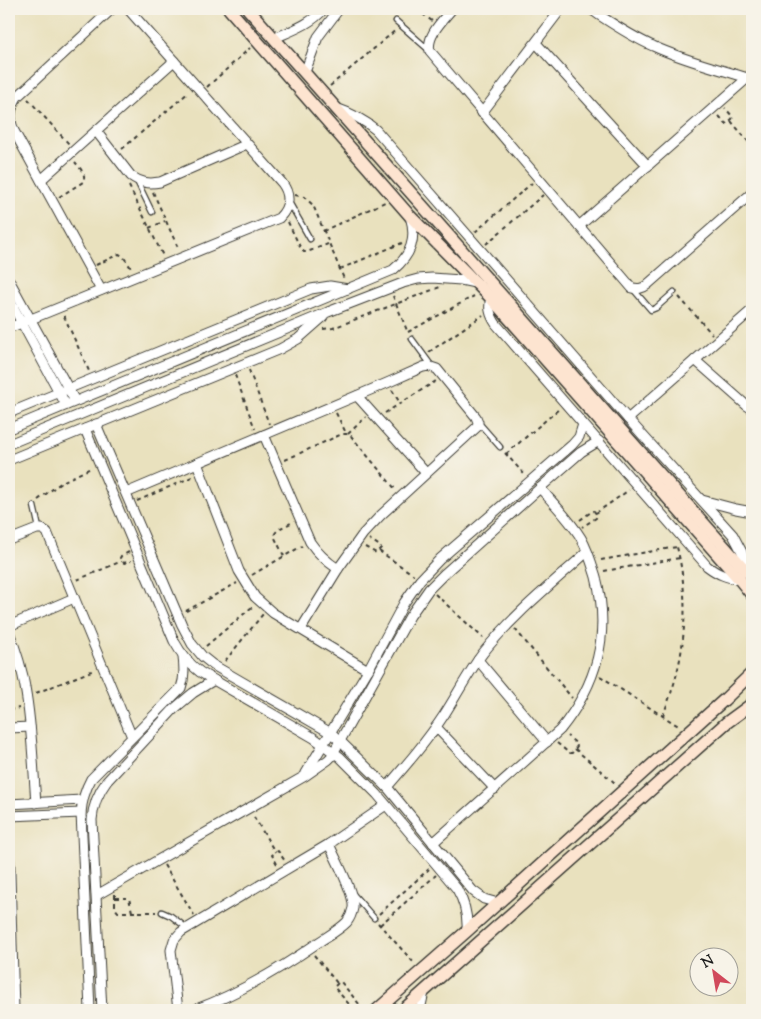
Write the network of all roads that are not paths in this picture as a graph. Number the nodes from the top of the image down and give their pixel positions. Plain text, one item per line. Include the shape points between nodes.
1 (112, 9) edge
2 (128, 9) edge
3 (229, 9) edge
4 (324, 9) edge
5 (339, 9) edge
6 (452, 9) edge
7 (562, 9) edge
8 (590, 9) edge
9 (251, 11) edge
10 (396, 21) dead end
11 (275, 38) junction
12 (536, 43) junction
13 (430, 51) junction
14 (174, 61) junction
15 (305, 72) junction
16 (750, 76) edge
17 (336, 108) junction
18 (482, 113) junction
19 (9, 118) edge
20 (96, 131) junction
21 (247, 144) junction
22 (648, 166) junction
23 (41, 180) junction
24 (137, 180) junction
25 (752, 193) edge
26 (288, 198) junction
27 (152, 212) dead end
28 (410, 216) junction
29 (578, 226) junction
30 (310, 239) dead end
31 (9, 280) edge
32 (632, 288) junction
33 (348, 289) junction
34 (101, 290) junction
35 (483, 291) junction
36 (674, 292) road end
37 (9, 299) edge
38 (752, 310) edge
39 (328, 312) junction
40 (26, 321) junction
41 (9, 328) edge
42 (412, 339) road end
43 (695, 360) junction
44 (431, 366) junction
45 (68, 388) junction
46 (59, 392) junction
47 (357, 396) junction
48 (75, 401) junction
49 (66, 405) junction
50 (752, 409) edge
51 (9, 413) edge
52 (628, 419) junction
53 (478, 422) junction
54 (96, 424) junction
55 (583, 424) junction
56 (9, 428) edge
57 (85, 429) junction
58 (265, 435) junction
59 (599, 441) junction
60 (9, 444) edge
61 (500, 447) road end
62 (9, 460) edge
63 (197, 463) junction
64 (426, 473) junction
65 (540, 488) junction
66 (126, 494) junction
67 (702, 500) junction
68 (34, 506) road end
69 (752, 512) edge
70 (40, 528) junction
71 (9, 540) edge
72 (587, 552) junction
73 (338, 569) junction
74 (746, 576) edge
75 (752, 595) edge
76 (74, 598) junction
77 (9, 626) edge
78 (301, 629) junction
79 (9, 632) edge
80 (183, 656) junction
81 (478, 660) junction
82 (368, 670) junction
83 (752, 673) edge
84 (214, 680) junction
85 (752, 704) edge
86 (436, 727) junction
87 (9, 728) edge
88 (30, 728) junction
89 (331, 733) junction
90 (132, 737) junction
91 (340, 740) junction
92 (549, 740) junction
93 (324, 744) junction
94 (333, 752) junction
95 (305, 776) junction
96 (387, 787) junction
97 (495, 789) junction
98 (82, 800) junction
99 (36, 803) junction
100 (9, 804) edge
101 (386, 805) junction
102 (81, 813) junction
103 (9, 816) edge
104 (9, 840) edge
105 (433, 843) junction
106 (329, 844) junction
107 (10, 891) edge
108 (350, 891) junction
109 (97, 896) junction
110 (498, 903) junction
111 (162, 912) road end
112 (374, 918) road end
113 (187, 928) junction
114 (467, 931) junction
115 (11, 970) edge
116 (424, 992) junction
117 (14, 1010) edge
118 (90, 1010) edge
119 (102, 1010) edge
120 (178, 1010) edge
121 (194, 1010) edge
122 (377, 1010) edge
123 (403, 1010) edge
124 (420, 1010) edge

1 - 19 street via 22,92 13,103
2 - 14 street
3 - 28 street
4 - 11 street via 307,24
5 - 15 street via 318,37
6 - 13 street via 430,38
7 - 12 street
8 - 16 street via 652,46
9 - 11 street
10 - 13 lane
11 - 15 street
12 - 18 street
12 - 22 street
13 - 18 street
14 - 20 street
14 - 21 street
15 - 17 street
16 - 22 street
17 - 52 street via 357,116 376,130
17 - 74 street
18 - 29 street
19 - 23 street
20 - 23 street
20 - 24 street
21 - 24 street via 160,182
21 - 26 street via 286,188
22 - 29 street
23 - 34 street
24 - 27 lane
25 - 32 street via 647,285
26 - 30 lane
26 - 34 street via 284,213 279,218
28 - 33 street via 413,239 406,257 393,270
28 - 35 street
29 - 32 street
31 - 40 street
32 - 36 lane via 651,310
33 - 45 street via 330,286 311,289
33 - 48 street
34 - 40 street
35 - 39 street via 461,280 418,279
35 - 55 street via 496,324
35 - 74 street
37 - 40 street
38 - 43 street
39 - 54 street via 289,344
39 - 60 street
40 - 41 street
40 - 45 street
40 - 46 street
42 - 44 lane
43 - 50 street
43 - 52 street
44 - 47 street
44 - 53 street via 443,376
45 - 46 street
45 - 48 street
46 - 49 street
46 - 51 street
47 - 58 street
47 - 64 street
48 - 49 street
49 - 56 street
52 - 67 street
53 - 61 lane
53 - 64 street via 475,429
54 - 57 street
54 - 66 street
55 - 59 street
55 - 82 street via 572,445 420,580
57 - 62 street
57 - 80 street
58 - 63 street
58 - 73 street via 310,542 325,560
59 - 65 street via 581,452
59 - 74 street via 707,566 723,577
63 - 66 street
63 - 78 street via 239,571 250,590 259,602
64 - 73 street via 381,515
65 - 72 street via 574,528
65 - 91 street via 444,573 422,598
66 - 89 street via 184,630 198,652 218,668
67 - 69 street
67 - 74 street via 733,535 742,552
68 - 70 lane
70 - 71 street
70 - 76 street via 47,532
72 - 81 street via 510,623
72 - 92 street via 594,572 602,620 597,660 583,697
73 - 78 street
74 - 75 street
76 - 77 street
76 - 90 street
78 - 82 street
79 - 88 street via 27,697
80 - 84 street
80 - 90 street via 184,674 180,688
81 - 86 street
81 - 92 street
82 - 89 street
83 - 110 street
84 - 93 street
84 - 109 street via 174,709 101,788 94,803 92,820
85 - 116 street via 718,730
86 - 96 street
86 - 97 street
87 - 88 street
88 - 99 street
89 - 91 street
89 - 93 street
90 - 98 street via 91,779
91 - 94 street
91 - 96 street
92 - 97 street
93 - 94 street
93 - 95 street
94 - 95 street via 328,760
94 - 101 street
95 - 109 street
96 - 105 street
97 - 105 street
98 - 99 street
98 - 102 street
99 - 100 street
101 - 106 street
101 - 114 street via 457,889 467,914
102 - 103 street
102 - 118 street
104 - 107 street
105 - 110 street via 473,891
106 - 108 street
106 - 113 street
107 - 115 street
108 - 112 lane
108 - 121 street via 352,914 341,927 283,966 208,1006
109 - 119 street
110 - 114 street
111 - 113 lane
113 - 120 street via 177,936 171,950
114 - 122 street
115 - 117 street
116 - 123 street
116 - 124 street

